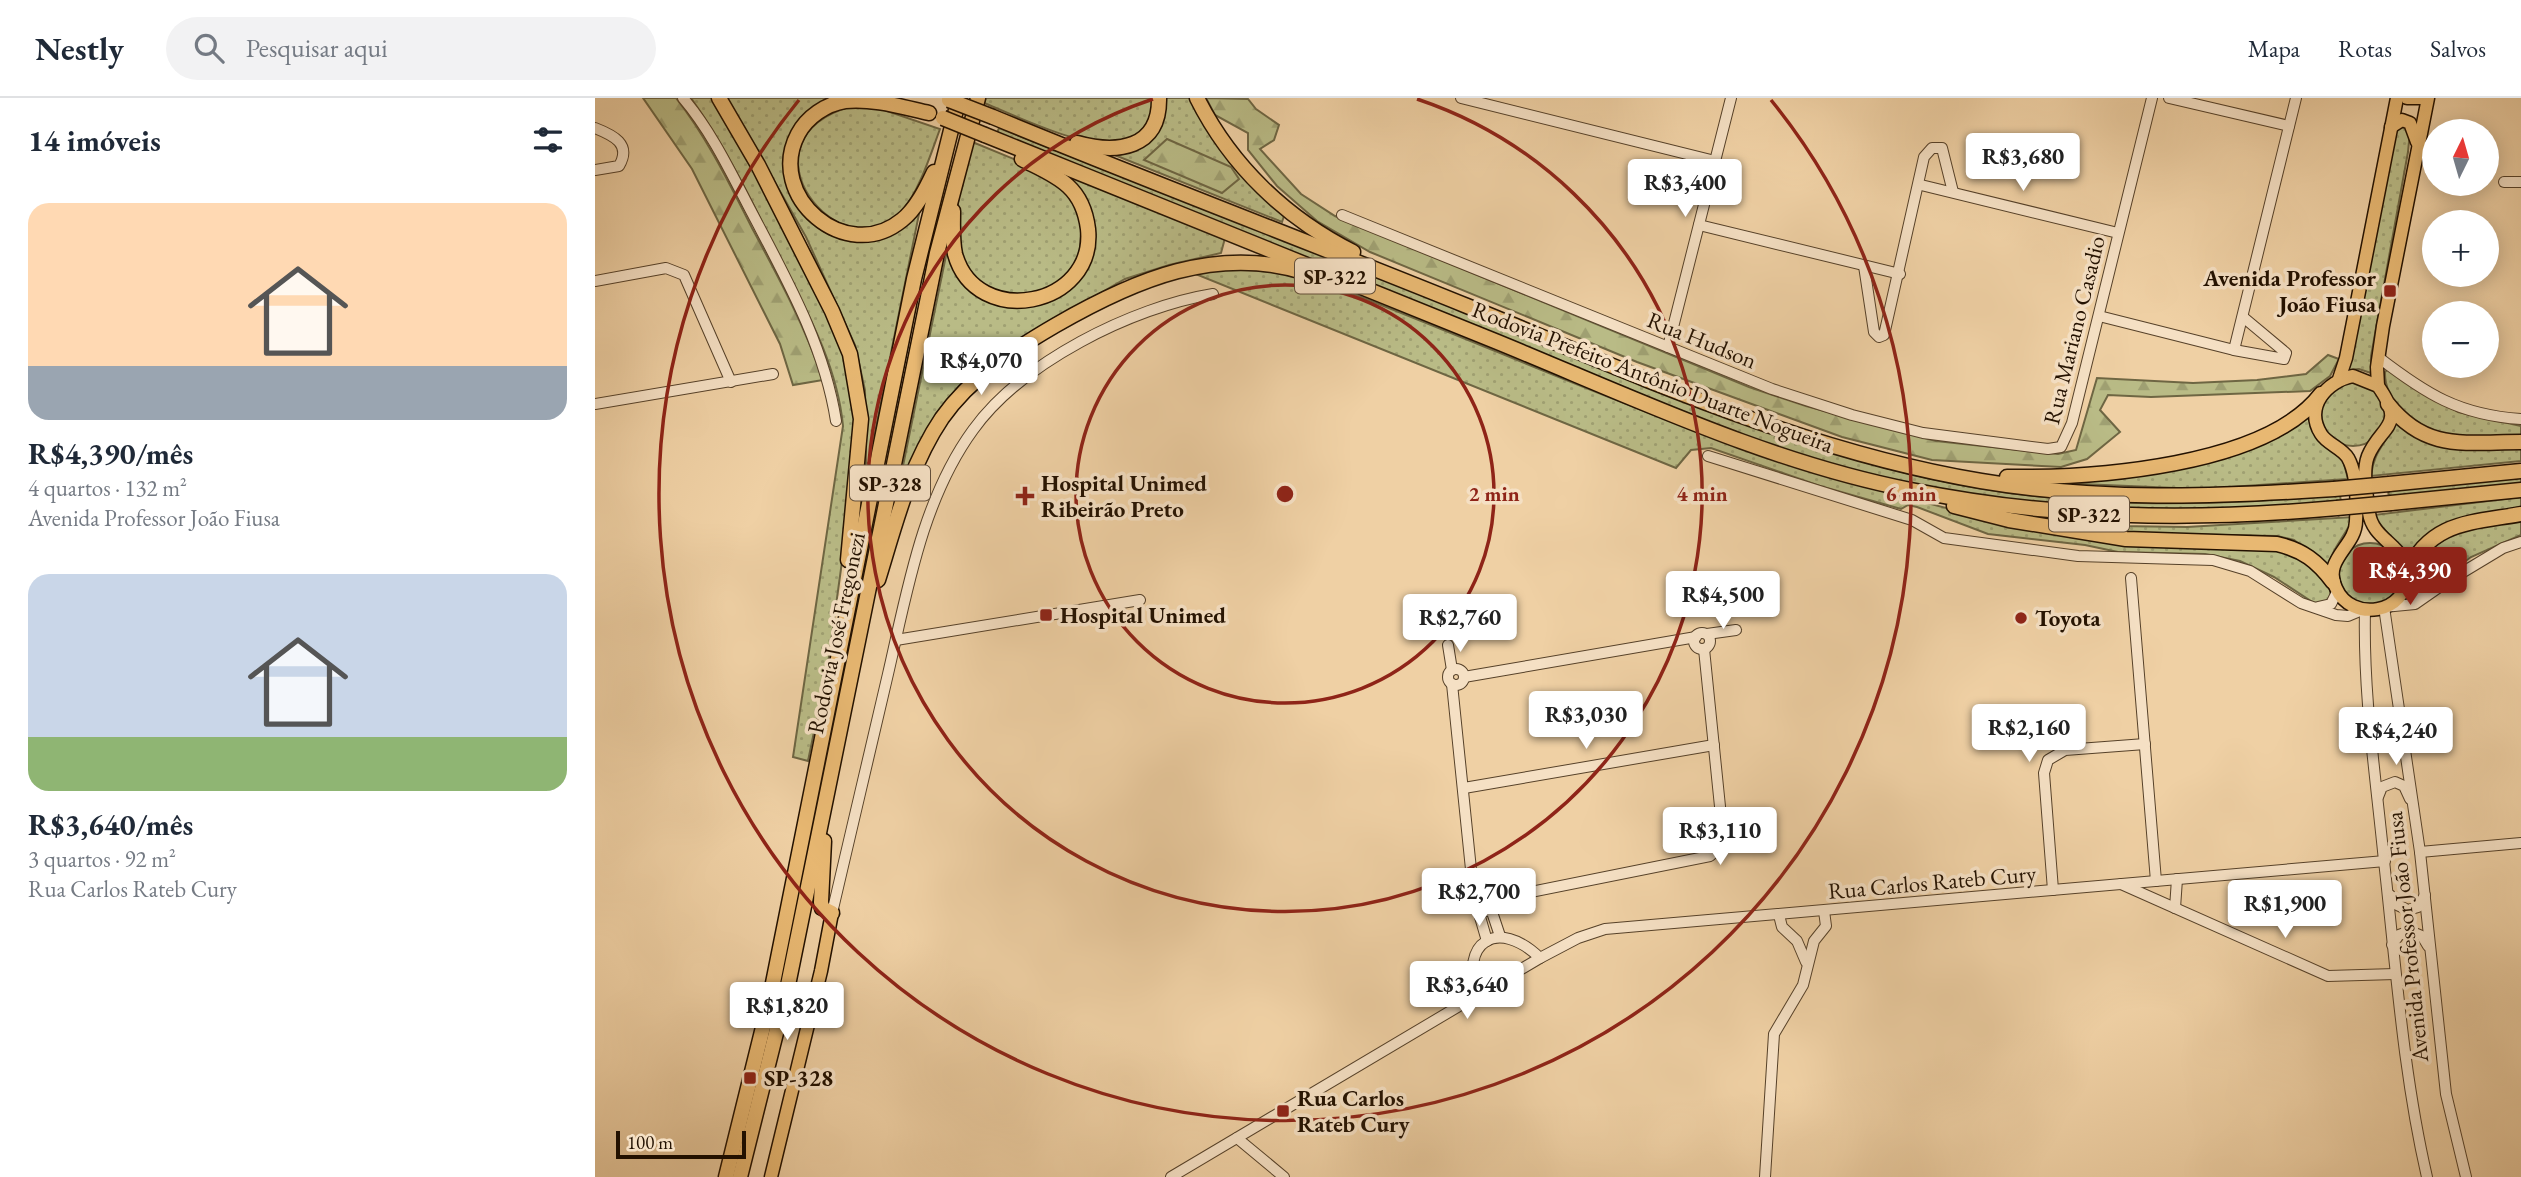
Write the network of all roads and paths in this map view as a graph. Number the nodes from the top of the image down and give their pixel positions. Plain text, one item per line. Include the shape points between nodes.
1 (683, 98) edge
2 (719, 98) edge
3 (892, 98) edge
4 (978, 98) edge
5 (1159, 98) edge
6 (1197, 98) edge
7 (1461, 98) edge
8 (1731, 98) edge
9 (2152, 98) edge
10 (2169, 98) edge
11 (2296, 98) edge
12 (2397, 98) edge
13 (2407, 98) edge
14 (2422, 98) edge
15 (2428, 98) edge
16 (950, 99) edge
17 (936, 115) junction
18 (1014, 126) junction
19 (2289, 126) junction
20 (2391, 127) junction
21 (595, 128) edge
22 (985, 135) junction
23 (944, 148) junction
24 (2418, 150) junction
25 (1715, 161) junction
26 (595, 170) edge
27 (956, 177) junction
28 (2504, 182) dead end
29 (2521, 182) edge
30 (1921, 185) junction
31 (1953, 192) junction
32 (1342, 215) dead end
33 (1699, 225) junction
34 (2118, 233) junction
35 (1864, 266) junction
36 (1900, 274) junction
37 (595, 281) edge
38 (1429, 291) junction
39 (1213, 294) dead end
40 (1424, 312) junction
41 (2099, 316) junction
42 (2243, 317) junction
43 (1668, 347) junction
44 (2234, 350) junction
45 (2378, 358) junction
46 (773, 374) dead end
47 (2339, 379) junction
48 (731, 382) junction
49 (2378, 386) junction
50 (2321, 394) junction
51 (595, 404) edge
52 (2388, 404) junction
53 (2521, 419) edge
54 (836, 421) dead end
55 (2521, 442) edge
56 (2061, 447) joint
57 (1708, 456) dead end
58 (1923, 470) junction
59 (2521, 471) edge
60 (1845, 475) junction
61 (2521, 490) edge
62 (2521, 514) edge
63 (2521, 542) edge
64 (2406, 577) junction
65 (2131, 578) dead end
66 (2335, 587) junction
67 (2438, 588) junction
68 (1140, 600) dead end
69 (2311, 606) junction
70 (2384, 607) junction
71 (2362, 611) junction
72 (1736, 630) dead end
73 (1701, 636) junction
74 (895, 640) junction
75 (1448, 645) dead end
76 (836, 664) junction
77 (1452, 670) junction
78 (849, 672) junction
79 (1464, 677) junction
80 (1452, 684) junction
81 (2145, 744) junction
82 (1714, 745) junction
83 (1464, 788) junction
84 (827, 791) junction
85 (2376, 800) junction
86 (2414, 805) junction
87 (2521, 843) edge
88 (2420, 852) junction
89 (2385, 861) junction
90 (2177, 879) junction
91 (2156, 881) junction
92 (2120, 884) junction
93 (2386, 888) junction
94 (2053, 890) junction
95 (1477, 892) junction
96 (2425, 895) junction
97 (1493, 904) junction
98 (2175, 908) junction
99 (1478, 910) junction
100 (1824, 911) junction
101 (832, 912) junction
102 (1779, 915) junction
103 (1500, 936) junction
104 (1487, 941) junction
105 (1797, 941) junction
106 (1814, 941) junction
107 (2392, 945) junction
108 (2430, 949) junction
109 (1541, 958) junction
110 (1806, 962) junction
111 (2395, 974) junction
112 (1478, 997) junction
113 (1237, 1138) junction
114 (726, 1177) edge
115 (740, 1177) edge
116 (771, 1177) edge
117 (1171, 1177) edge
118 (1284, 1177) edge
119 (1765, 1177) edge
120 (2427, 1177) edge
121 (2466, 1177) edge

1 - 54 street via 719,150 807,322 827,374
2 - 76 highway via 832,311 855,374 861,419 857,482
3 - 17 highway, Rodovia Prefeito Antônio Duarte Nogueira / SP-322
4 - 27 highway, Rodovia José Fregonezi / SP-328
5 - 18 highway via 1149,132 1137,143 1118,149 1086,146
6 - 38 highway via 1248,173 1287,212 1321,236
7 - 25 street
8 - 25 street
9 - 34 street, Rua Mariano Casadio
10 - 19 street
11 - 19 street
12 - 20 main road
13 - 14 main road
15 - 24 main road
16 - 18 highway, Rodovia Prefeito Antônio Duarte Nogueira / SP-322, bridge
16 - 23 highway, Rodovia José Fregonezi / SP-328
17 - 22 highway, Rodovia Prefeito Antônio Duarte Nogueira / SP-322, bridge
17 - 23 highway via 859,100 828,107 803,125 793,145 790,167 795,190 807,210 834,230 856,235 881,232 914,207
18 - 38 highway, Rodovia Prefeito Antônio Duarte Nogueira / SP-322
19 - 42 street
20 - 24 main road via 2402,120 2410,123
20 - 47 main road
21 - 26 street via 617,137 624,158 619,166
22 - 27 highway via 1066,184 1077,198 1086,219 1088,242 1073,278 1047,297 1022,302 995,297 973,283 959,263 954,244
22 - 40 highway, Rodovia Prefeito Antônio Duarte Nogueira / SP-322
23 - 76 highway, Rodovia José Fregonezi / SP-328
24 - 45 main road
25 - 33 street
27 - 78 highway, Rodovia José Fregonezi / SP-328
28 - 29 street
30 - 31 street
30 - 31 street via 1924,157 1932,148 1942,148
30 - 36 street
31 - 34 street
32 - 43 street, Rua Hudson
33 - 35 street
33 - 43 street
34 - 41 street, Rua Mariano Casadio
35 - 36 street
35 - 36 street via 1874,332 1879,337 1884,335
37 - 48 street via 666,268 684,275
38 - 58 highway, Rodovia Prefeito Antônio Duarte Nogueira / SP-322 via 1798,436
39 - 74 street via 1177,300 1122,322 1006,392 973,429 944,478 916,555
40 - 60 highway, Rodovia Prefeito Antônio Duarte Nogueira / SP-322 via 1738,439
40 - 78 highway via 1282,266 1211,264 1141,281 1030,340 972,383 929,440 909,482
41 - 44 street
41 - 56 street, Rua Mariano Casadio via 2073,424
42 - 44 street
42 - 44 street via 2286,353 2279,359
43 - 56 street, Rua Hudson via 1852,415 1923,433
45 - 49 main road
45 - 53 street via 2448,404 2490,417
46 - 48 street
47 - 49 main road via 2360,377
47 - 50 main road
48 - 51 street
49 - 52 main road
50 - 58 highway via 2286,427 2154,468 2047,478
50 - 66 main road via 2316,408 2318,427 2350,462 2356,516 2354,533 2334,563
52 - 55 highway via 2409,428 2430,438
52 - 64 main road via 2389,426 2367,463 2370,516 2376,533 2399,552
57 - 69 street via 1912,520 1944,538 2078,556 2224,562 2263,577
58 - 59 highway, Rodovia Prefeito Antônio Duarte Nogueira / SP-322, bridge via 1997,484 2102,495 2210,498
60 - 61 highway, Rodovia Prefeito Antônio Duarte Nogueira / SP-322, bridge via 1968,500 2096,515 2200,517
60 - 66 highway via 2010,520 2093,534 2292,547 2313,559
62 - 64 highway via 2446,529 2424,544
63 - 67 street via 2474,564
64 - 67 street via 2409,589 2419,596
64 - 70 main road via 2394,600
65 - 81 street
66 - 69 street via 2331,604
66 - 71 main road
67 - 70 street via 2415,604
68 - 74 street
69 - 71 street via 2336,615
70 - 71 main road
70 - 86 street, Avenida Professor João Fiusa
71 - 85 street, Avenida Professor João Fiusa
72 - 73 street
73 - 79 street
73 - 82 street via 1710,644 1704,649
74 - 101 street
75 - 77 street
76 - 114 highway, Rodovia José Fregonezi / SP-328 via 769,1003
77 - 79 street via 1459,669
77 - 80 street via 1448,677
78 - 84 highway, Rodovia José Fregonezi / SP-328
79 - 80 street via 1460,684
80 - 83 street
81 - 91 street
81 - 94 street via 2065,750 2047,760 2043,773
82 - 83 street
82 - 97 street via 1723,836 1719,849 1710,856
83 - 95 street
84 - 101 highway via 821,902
84 - 115 highway, Rodovia José Fregonezi / SP-328 via 788,985
85 - 86 street via 2382,787 2395,782 2404,786
85 - 89 street, Avenida Professor João Fiusa
86 - 88 street, Avenida Professor João Fiusa
87 - 88 street
88 - 96 street, Avenida Professor João Fiusa
89 - 90 street, Rua Carlos Rateb Cury
89 - 93 street, Avenida Professor João Fiusa
90 - 91 street, Rua Carlos Rateb Cury
90 - 98 street
91 - 92 street, Rua Carlos Rateb Cury
92 - 94 street, Rua Carlos Rateb Cury
92 - 98 street
93 - 96 street via 2395,904 2408,910 2418,906
93 - 107 street, Avenida Professor João Fiusa
94 - 100 street, Rua Carlos Rateb Cury
95 - 97 street via 1490,890
95 - 99 street via 1473,901
96 - 108 street, Avenida Professor João Fiusa
97 - 99 street
97 - 103 street
98 - 111 street via 2328,976
99 - 104 street
100 - 102 street, Rua Carlos Rateb Cury
100 - 106 street via 1826,926
101 - 116 main road
102 - 105 street via 1782,927
102 - 109 street, Rua Carlos Rateb Cury via 1605,929
103 - 104 street
103 - 109 street via 1523,942
104 - 112 street via 1471,966
105 - 106 street
105 - 110 street
106 - 110 street
107 - 108 street via 2399,935 2410,931 2422,936
107 - 111 street, Avenida Professor João Fiusa
108 - 121 street, Avenida Professor João Fiusa via 2446,1094
109 - 112 street, Rua Carlos Rateb Cury
110 - 119 street via 1803,985 1774,1034
111 - 120 street, Avenida Professor João Fiusa
112 - 113 street, Rua Carlos Rateb Cury
113 - 117 street, Rua Carlos Rateb Cury
113 - 118 street

